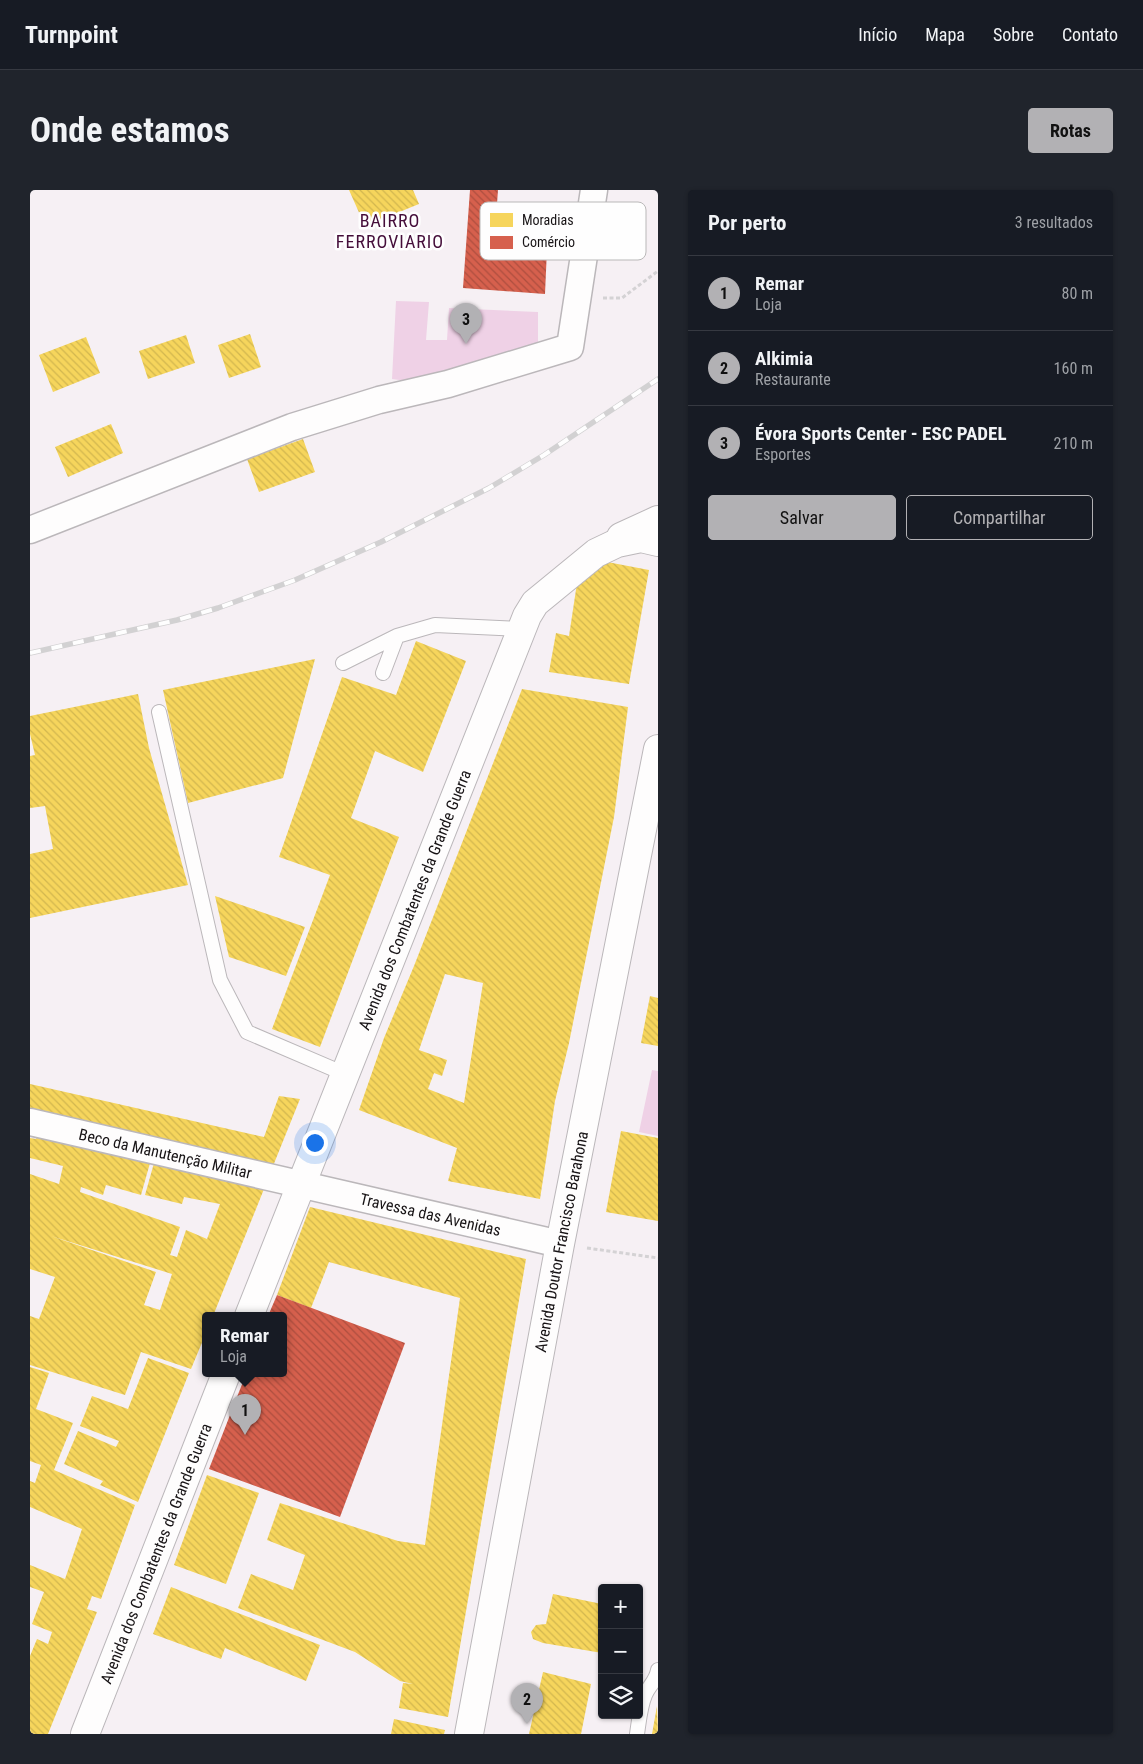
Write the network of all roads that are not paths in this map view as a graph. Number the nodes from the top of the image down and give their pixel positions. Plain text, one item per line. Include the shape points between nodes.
1 (584, 260) edge
2 (30, 530) edge
3 (652, 533) edge
4 (521, 629) junction
5 (397, 636) junction
6 (343, 663) dead end
7 (383, 674) dead end
8 (159, 712) dead end
9 (658, 749) edge
10 (345, 1074) junction
11 (30, 1122) edge
12 (301, 1185) junction
13 (560, 1244) junction
14 (251, 1312) edge
15 (225, 1377) edge
16 (658, 1670) edge
17 (651, 1698) edge
18 (85, 1734) edge
19 (469, 1734) edge
20 (637, 1734) edge

1 - 2 street via 570,347 292,427
3 - 4 street, Avenida dos Combatentes da Grande Guerra via 596,553 535,603
4 - 5 lane via 435,626
4 - 10 street, Avenida dos Combatentes da Grande Guerra
5 - 6 lane
5 - 7 lane
8 - 10 lane via 220,980 246,1032
9 - 13 street, Avenida Doutor Francisco Barahona
10 - 12 street, Avenida dos Combatentes da Grande Guerra
11 - 12 street, Beco da Manutenção Militar
12 - 13 street, Travessa das Avenidas
12 - 14 street, Avenida dos Combatentes da Grande Guerra
13 - 19 street, Avenida Doutor Francisco Barahona
15 - 18 street, Avenida dos Combatentes da Grande Guerra
16 - 17 lane via 654,1683 648,1689
17 - 20 lane

